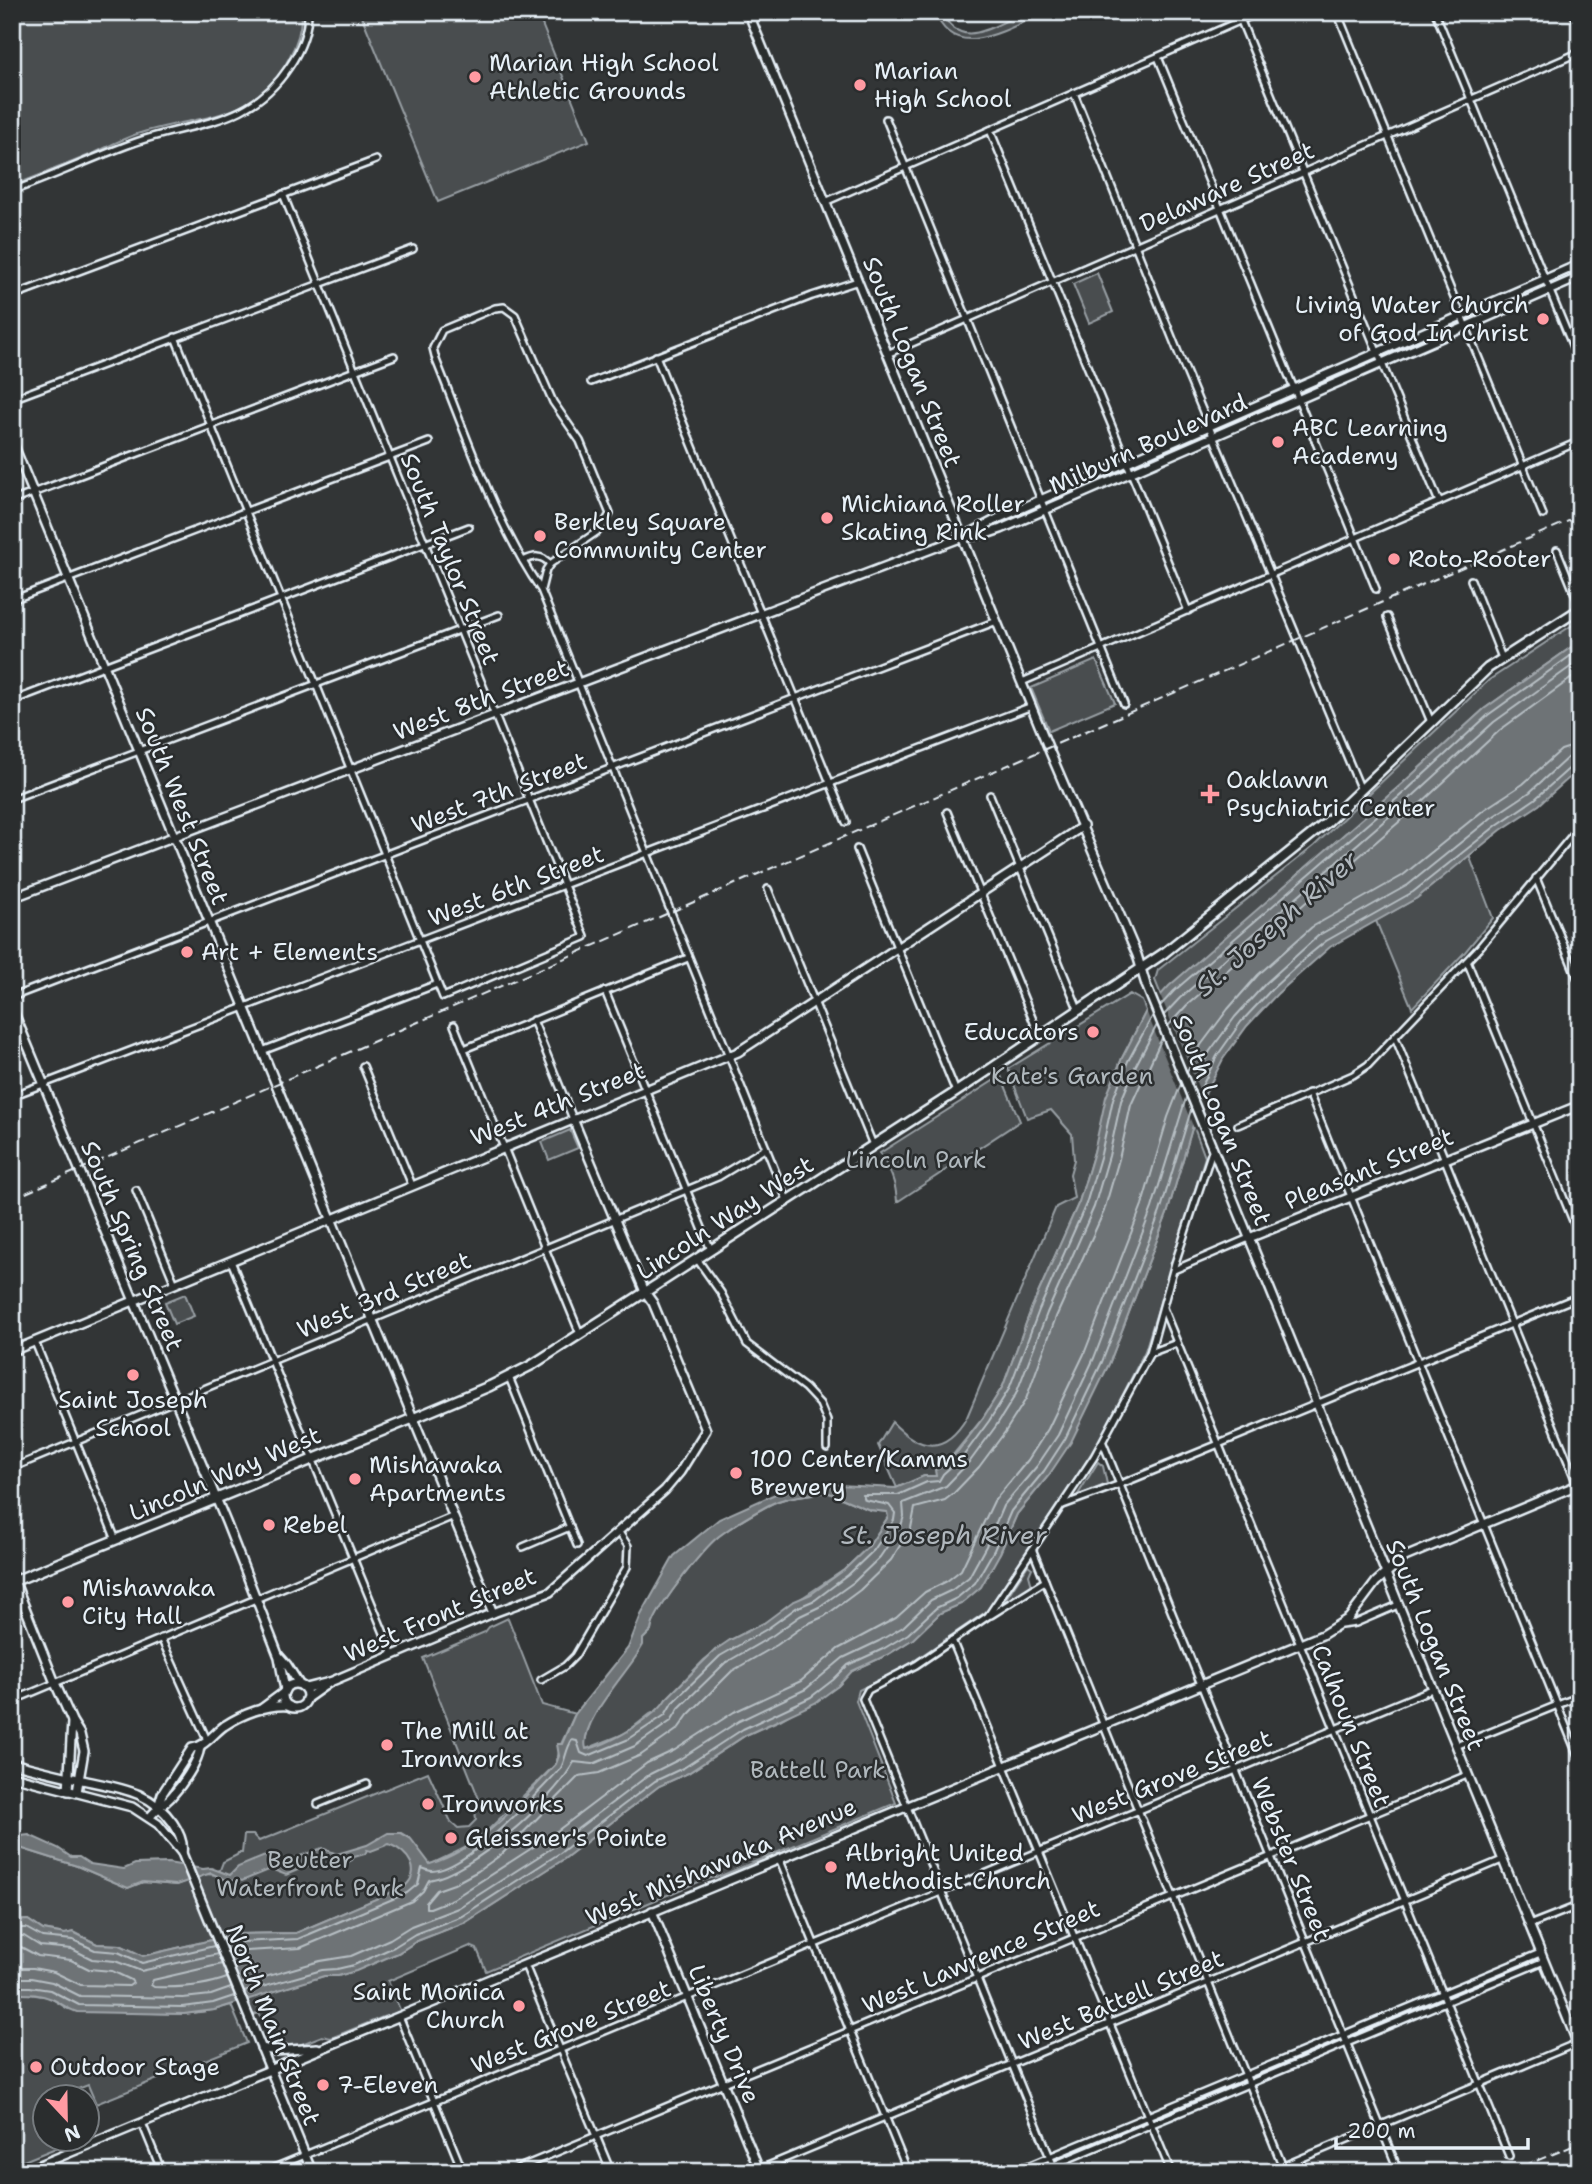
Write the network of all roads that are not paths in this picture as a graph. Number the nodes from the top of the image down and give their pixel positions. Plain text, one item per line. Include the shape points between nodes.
1 (308, 12) edge
2 (748, 12) edge
3 (1259, 12) edge
4 (1337, 12) edge
5 (1435, 12) edge
6 (1573, 12) edge
7 (1241, 20) junction
8 (1580, 29) edge
9 (1580, 52) edge
10 (1158, 57) junction
11 (1074, 93) junction
12 (1471, 99) junction
13 (886, 118) dead end
14 (990, 130) junction
15 (1387, 136) junction
16 (376, 160) dead end
17 (905, 167) junction
18 (1304, 172) junction
19 (12, 191) edge
20 (284, 194) junction
21 (825, 202) junction
22 (1220, 209) junction
23 (1136, 245) junction
24 (413, 249) dead end
25 (1580, 264) edge
26 (1580, 277) edge
27 (1545, 279) junction
28 (858, 281) junction
29 (1052, 282) junction
30 (320, 283) junction
31 (1549, 290) junction
32 (12, 296) edge
33 (1461, 316) junction
34 (967, 318) junction
35 (1466, 327) junction
36 (176, 337) junction
37 (1378, 352) junction
38 (887, 354) junction
39 (394, 356) dead end
40 (656, 356) junction
41 (1382, 363) junction
42 (1580, 364) edge
43 (354, 371) junction
44 (591, 382) dead end
45 (1293, 389) junction
46 (12, 399) edge
47 (1298, 400) junction
48 (210, 426) junction
49 (1210, 426) junction
50 (1214, 436) junction
51 (12, 441) edge
52 (1580, 441) edge
53 (429, 442) dead end
54 (389, 457) junction
55 (1126, 462) junction
56 (1522, 466) junction
57 (1131, 473) junction
58 (33, 492) junction
59 (1041, 499) junction
60 (12, 500) edge
61 (1439, 502) junction
62 (1045, 510) junction
63 (245, 512) junction
64 (1543, 515) dead end
65 (469, 527) dead end
66 (963, 537) junction
67 (1355, 538) junction
68 (424, 544) junction
69 (1557, 550) dead end
70 (523, 561) junction
71 (550, 564) junction
72 (1271, 575) junction
73 (68, 579) junction
74 (1471, 580) dead end
75 (1376, 589) dead end
76 (541, 590) junction
77 (280, 599) junction
78 (12, 600) edge
79 (1580, 607) edge
80 (1188, 611) junction
81 (761, 613) junction
82 (499, 615) dead end
83 (1387, 617) dead end
84 (997, 621) junction
85 (459, 630) junction
86 (1102, 649) junction
87 (1502, 658) junction
88 (103, 666) junction
89 (1022, 682) junction
90 (579, 683) junction
91 (315, 684) junction
92 (796, 698) junction
93 (12, 701) edge
94 (1124, 704) dead end
95 (1032, 706) junction
96 (494, 715) junction
97 (1431, 722) junction
98 (138, 752) junction
99 (613, 769) junction
100 (351, 770) junction
101 (831, 784) junction
102 (1361, 790) junction
103 (990, 795) dead end
104 (12, 799) edge
105 (529, 800) junction
106 (947, 812) dead end
107 (846, 822) dead end
108 (1083, 826) junction
109 (1580, 826) edge
110 (174, 838) junction
111 (857, 849) dead end
112 (385, 855) junction
113 (649, 855) junction
114 (1020, 866) junction
115 (1536, 878) junction
116 (564, 887) junction
117 (768, 889) dead end
118 (980, 893) junction
119 (12, 898) edge
120 (209, 923) junction
121 (420, 940) junction
122 (897, 947) junction
123 (688, 958) junction
124 (1467, 961) junction
125 (1141, 970) junction
126 (438, 984) junction
127 (1580, 984) edge
128 (606, 991) junction
129 (12, 997) edge
130 (813, 1002) junction
131 (12, 1008) edge
132 (244, 1008) junction
133 (1079, 1011) junction
134 (533, 1020) junction
135 (454, 1025) dead end
136 (1040, 1037) junction
137 (1395, 1037) junction
138 (464, 1049) junction
139 (262, 1051) junction
140 (728, 1056) junction
141 (363, 1066) dead end
142 (43, 1084) junction
143 (646, 1089) junction
144 (956, 1092) junction
145 (1309, 1093) junction
146 (12, 1096) edge
147 (1580, 1105) edge
148 (573, 1119) junction
149 (1533, 1123) junction
150 (1238, 1125) dead end
151 (873, 1145) junction
152 (504, 1147) junction
153 (766, 1148) junction
154 (1213, 1148) junction
155 (1445, 1159) junction
156 (412, 1185) junction
157 (687, 1189) junction
158 (136, 1190) dead end
159 (1351, 1197) junction
160 (787, 1200) junction
161 (614, 1219) junction
162 (332, 1220) junction
163 (1250, 1238) junction
164 (1580, 1238) edge
165 (545, 1247) junction
166 (711, 1250) junction
167 (697, 1259) junction
168 (231, 1261) junction
169 (1174, 1270) junction
170 (175, 1284) junction
171 (645, 1293) junction
172 (1580, 1296) edge
173 (133, 1301) junction
174 (1163, 1308) junction
175 (373, 1319) junction
176 (1511, 1323) junction
177 (580, 1334) junction
178 (34, 1342) junction
179 (1177, 1343) junction
180 (12, 1351) edge
181 (1150, 1353) junction
182 (272, 1360) junction
183 (1417, 1362) junction
184 (509, 1377) junction
185 (176, 1400) junction
186 (1316, 1403) junction
187 (414, 1418) junction
188 (75, 1442) junction
189 (1103, 1443) junction
190 (1217, 1444) junction
191 (827, 1448) dead end
192 (314, 1458) junction
193 (12, 1468) edge
194 (1119, 1483) junction
195 (1579, 1486) edge
196 (216, 1499) junction
197 (1063, 1505) junction
198 (454, 1516) junction
199 (1483, 1523) junction
200 (570, 1527) junction
201 (618, 1531) junction
202 (116, 1540) junction
203 (577, 1545) dead end
204 (523, 1546) dead end
205 (1033, 1551) junction
206 (354, 1559) junction
207 (1385, 1573) junction
208 (13, 1579) edge
209 (1045, 1581) junction
210 (256, 1598) junction
211 (1398, 1605) junction
212 (493, 1613) junction
213 (988, 1616) junction
214 (1341, 1625) junction
215 (161, 1638) junction
216 (952, 1640) junction
217 (1298, 1645) junction
218 (393, 1655) junction
219 (279, 1657) junction
220 (541, 1680) dead end
221 (330, 1682) junction
222 (55, 1683) junction
223 (1201, 1684) junction
224 (301, 1686) junction
225 (1432, 1689) junction
226 (284, 1691) junction
227 (1580, 1696) edge
228 (306, 1699) junction
229 (12, 1701) edge
230 (289, 1706) junction
231 (1557, 1706) junction
232 (261, 1709) junction
233 (72, 1721) junction
234 (1102, 1725) junction
235 (1334, 1730) junction
236 (207, 1740) junction
237 (1455, 1746) junction
238 (1580, 1762) edge
239 (12, 1763) edge
240 (1004, 1765) junction
241 (1236, 1770) junction
242 (1467, 1775) junction
243 (12, 1776) edge
244 (69, 1777) junction
245 (81, 1780) junction
246 (367, 1784) dead end
247 (68, 1791) junction
248 (77, 1792) junction
249 (318, 1804) dead end
250 (905, 1806) junction
251 (158, 1807) junction
252 (1138, 1811) junction
253 (1368, 1815) junction
254 (150, 1817) junction
255 (1039, 1851) junction
256 (1271, 1856) junction
257 (184, 1857) junction
258 (779, 1858) junction
259 (1502, 1860) junction
260 (941, 1892) junction
261 (1173, 1896) junction
262 (1403, 1901) junction
263 (1580, 1905) edge
264 (652, 1911) junction
265 (1529, 1925) junction
266 (1074, 1936) junction
267 (1306, 1941) junction
268 (814, 1945) junction
269 (1540, 1953) junction
270 (1544, 1961) junction
271 (525, 1965) junction
272 (976, 1978) junction
273 (1208, 1983) junction
274 (1442, 1994) junction
275 (688, 1997) junction
276 (1445, 2002) junction
277 (398, 2016) junction
278 (1110, 2023) junction
279 (850, 2031) junction
280 (1344, 2034) junction
281 (1347, 2043) junction
282 (1579, 2046) edge
283 (324, 2047) junction
284 (261, 2048) junction
285 (560, 2050) junction
286 (1012, 2064) junction
287 (270, 2070) junction
288 (1245, 2075) junction
289 (724, 2083) junction
290 (1249, 2084) junction
291 (1479, 2084) junction
292 (434, 2103) junction
293 (1148, 2116) junction
294 (886, 2117) junction
295 (142, 2123) junction
296 (1151, 2124) junction
297 (1380, 2125) junction
298 (596, 2136) junction
299 (305, 2155) junction
300 (1050, 2156) junction
301 (1509, 2156) dead end
302 (1054, 2165) junction
303 (1284, 2169) edge
304 (757, 2171) edge
305 (23, 2172) edge
306 (162, 2172) edge
307 (264, 2172) edge
308 (312, 2172) edge
309 (463, 2172) edge
310 (509, 2172) edge
311 (611, 2172) edge
312 (908, 2172) edge
313 (1013, 2172) edge
314 (1037, 2172) edge
315 (1056, 2172) edge
316 (1171, 2172) edge
317 (1269, 2172) edge
318 (1399, 2172) edge

1 - 19 street via 295,58 271,91 247,109 138,142
2 - 21 street, South Logan Street
3 - 7 street
4 - 15 street
5 - 12 street
6 - 8 street
7 - 10 street
7 - 18 street
9 - 12 street, Delaware Street
10 - 11 street
10 - 22 street
11 - 14 street
11 - 23 street
12 - 15 street, Delaware Street
12 - 27 street
13 - 17 street
14 - 17 street
14 - 29 street
15 - 18 street, Delaware Street
15 - 33 street
16 - 20 street
17 - 21 street
17 - 34 street
18 - 22 street, Delaware Street
18 - 37 street
20 - 30 street, South Taylor Street
20 - 32 street
21 - 28 street, South Logan Street
22 - 23 street, Delaware Street
22 - 45 street
23 - 29 street, Delaware Street
23 - 49 street
24 - 30 street
25 - 27 street, Milburn Boulevard
26 - 31 street, Milburn Boulevard
27 - 31 street
27 - 33 street, Milburn Boulevard
28 - 38 street, South Logan Street
28 - 40 street
29 - 34 street, Delaware Street
29 - 55 street
30 - 36 street
30 - 43 street, South Taylor Street
31 - 35 street, Milburn Boulevard
31 - 42 street
33 - 35 street
33 - 37 street, Milburn Boulevard
34 - 38 street, Delaware Street
34 - 59 street
35 - 41 street, Milburn Boulevard
35 - 56 street
36 - 46 street
36 - 48 street
37 - 41 street
37 - 45 street, Milburn Boulevard
38 - 66 street, South Logan Street
39 - 43 street
40 - 44 street
40 - 81 street
41 - 47 street, Milburn Boulevard
41 - 61 street
43 - 48 street
43 - 54 street, South Taylor Street
45 - 47 street
45 - 49 street, Milburn Boulevard
47 - 50 street, Milburn Boulevard
47 - 67 street
48 - 58 street
48 - 63 street
49 - 50 street
49 - 55 street, Milburn Boulevard
50 - 57 street, Milburn Boulevard
50 - 72 street
51 - 58 street, South West Street
52 - 56 street
53 - 54 street
54 - 63 street
54 - 68 street, South Taylor Street
55 - 57 street
55 - 59 street, Milburn Boulevard
56 - 61 street
56 - 64 street
57 - 62 street, Milburn Boulevard
57 - 80 street
58 - 60 street
58 - 73 street, South West Street
59 - 62 street
59 - 66 street, Milburn Boulevard
61 - 67 street
62 - 66 street, Milburn Boulevard via 989,533
62 - 86 street
63 - 73 street
63 - 77 street
65 - 68 street
66 - 81 street, West 8th Street
66 - 84 street, South Logan Street
67 - 72 street
67 - 75 street
68 - 77 street
68 - 85 street, South Taylor Street
69 - 79 street
70 - 71 street via 541,556
70 - 71 street via 433,348 442,330 504,307 515,316 553,401 580,441 610,514 601,529
70 - 76 street
71 - 76 street
72 - 80 street
72 - 102 street
73 - 78 street
73 - 88 street, South West Street
74 - 87 street
76 - 90 street
77 - 88 street
77 - 91 street
79 - 87 main road, Lincoln Way West
80 - 86 street
81 - 90 street, West 8th Street
81 - 92 street
82 - 85 street
83 - 97 street
84 - 89 street, South Logan Street
84 - 92 street, West 7th Street
85 - 91 street
85 - 96 street, South Taylor Street
86 - 89 street
86 - 94 street
87 - 97 main road, Lincoln Way West
88 - 93 street
88 - 98 street, South West Street
89 - 95 street, South Logan Street
90 - 96 street, West 8th Street
90 - 99 street
91 - 98 street
91 - 100 street
92 - 99 street, West 7th Street
92 - 101 street
95 - 101 street, West 6th Street
95 - 108 street, South Logan Street
96 - 100 street, West 8th Street
96 - 105 street, South Taylor Street
97 - 102 main road, Lincoln Way West
98 - 104 street
98 - 110 street, South West Street
99 - 105 street, West 7th Street
99 - 113 street
100 - 110 street, West 8th Street
100 - 112 street
101 - 107 street
101 - 113 street, West 6th Street
102 - 125 main road, Lincoln Way West via 1297,848
103 - 114 street
105 - 112 street, West 7th Street
105 - 116 street, South Taylor Street
106 - 118 street
108 - 114 street, West 4th Street
108 - 125 street, South Logan Street
109 - 115 street
110 - 119 street, West 8th Street
110 - 120 street, South West Street
111 - 122 street
112 - 120 street, West 7th Street
112 - 121 street
113 - 116 street, West 6th Street
113 - 123 street
114 - 118 street, West 4th Street
114 - 133 street
115 - 124 street
115 - 127 street
116 - 121 street, West 6th Street
116 - 126 street, South Taylor Street via 585,937 443,997
117 - 130 street
118 - 122 street, West 4th Street
118 - 136 street
120 - 129 street, West 7th Street
120 - 132 street, South West Street
121 - 126 street
121 - 132 street, West 6th Street
122 - 130 street, West 4th Street
122 - 144 street
123 - 128 street
123 - 140 street
124 - 137 street
124 - 149 street
125 - 133 main road, Lincoln Way West
125 - 154 street, South Logan Street
126 - 139 street
128 - 134 street
128 - 143 street
130 - 140 street, West 4th Street
130 - 151 street
131 - 142 street, South Spring Street
132 - 139 street, South West Street
132 - 142 street, West 6th Street
133 - 136 main road, Lincoln Way West
134 - 138 street
134 - 148 street
135 - 138 street
136 - 144 main road, Lincoln Way West
137 - 145 street via 1358,1072
137 - 155 street
138 - 152 street
139 - 162 street, South West Street
140 - 143 street, West 4th Street
140 - 153 street
141 - 156 street
142 - 146 street, West 6th Street
142 - 173 street, South Spring Street
143 - 148 street, West 4th Street
143 - 157 street
144 - 151 main road, Lincoln Way West
145 - 150 street
145 - 159 street
147 - 149 street, Pleasant Street
148 - 152 street, West 4th Street
148 - 161 street
149 - 155 street, Pleasant Street
149 - 164 street
151 - 160 main road, Lincoln Way West
152 - 156 street, West 4th Street
152 - 165 street
153 - 157 street, West 3rd Street via 718,1177
153 - 160 street
154 - 163 street, South Logan Street
154 - 169 street
155 - 159 street, Pleasant Street
155 - 176 street
156 - 162 street, West 4th Street
157 - 161 street, West 3rd Street
157 - 166 street
158 - 170 street
159 - 163 street, Pleasant Street
159 - 183 street
160 - 166 main road, Lincoln Way West
161 - 165 street, West 3rd Street
161 - 171 street
162 - 168 street, West 4th Street
162 - 175 street, South West Street
163 - 169 street, Pleasant Street
163 - 186 street, South Logan Street
165 - 175 street, West 3rd Street
165 - 177 street
166 - 167 main road, Lincoln Way West
167 - 171 main road, Lincoln Way West
167 - 191 street via 747,1344 820,1404 827,1421
168 - 170 street, West 4th Street
168 - 182 street
169 - 174 street
170 - 173 street, West 4th Street
171 - 177 main road, Lincoln Way West
171 - 201 street, West Front Street via 706,1430 673,1481
172 - 176 street
173 - 178 street, West 4th Street
173 - 185 street, South Spring Street
174 - 179 street, Calhoun Street
174 - 181 street
175 - 182 street, West 3rd Street
175 - 187 street, South West Street
176 - 183 street
176 - 195 street
177 - 184 main road, Lincoln Way West
178 - 180 street, West 4th Street
178 - 188 street
179 - 181 street
179 - 190 street, Calhoun Street
181 - 189 street
182 - 185 street, West 3rd Street
182 - 192 street
183 - 186 street
183 - 199 street
184 - 187 main road, Lincoln Way West
184 - 200 street
185 - 188 street, West 3rd Street
185 - 196 street, South Spring Street
186 - 190 street
186 - 207 street, South Logan Street
187 - 192 main road, Lincoln Way West
187 - 198 street, South West Street
188 - 193 street, West 3rd Street
188 - 202 street
189 - 194 street, Webster Street
189 - 197 street
190 - 194 street
190 - 217 street, Calhoun Street
192 - 196 main road, Lincoln Way West
192 - 206 street
194 - 197 street
194 - 223 street, Webster Street
195 - 199 street, West Mishawaka Avenue
196 - 202 main road, Lincoln Way West
196 - 210 street, South Spring Street
197 - 205 street
198 - 206 street
198 - 212 street, South West Street
199 - 207 street, West Mishawaka Avenue via 1413,1552
199 - 231 street
200 - 203 street
200 - 204 street
201 - 212 street, West Front Street via 550,1592
201 - 220 street via 628,1546 627,1567 575,1656
202 - 208 main road, Lincoln Way West
205 - 209 street
205 - 213 street
206 - 210 street
206 - 218 street
207 - 211 street, South Logan Street
207 - 214 street, West Mishawaka Avenue
208 - 222 street
209 - 213 street
209 - 234 street
210 - 215 street
210 - 219 street, South Spring Street
211 - 214 street, West Mishawaka Avenue
211 - 225 street, South Logan Street
212 - 218 street, West Front Street
213 - 216 street
214 - 217 street, West Mishawaka Avenue
215 - 222 street
215 - 236 street
216 - 240 street
216 - 250 street via 868,1690 863,1699
217 - 223 street, West Mishawaka Avenue
217 - 235 street, Calhoun Street
218 - 221 street, West Front Street
219 - 224 street
219 - 226 street
221 - 224 street, West Front Street
221 - 228 street, West Front Street
222 - 229 street
222 - 233 street
223 - 234 street, West Mishawaka Avenue
223 - 241 street, Webster Street
224 - 226 street via 293,1684
224 - 228 street
225 - 235 street, West Grove Street
225 - 237 street, South Logan Street
226 - 230 street
226 - 232 street
227 - 231 street
228 - 230 street via 301,1706
230 - 232 street
231 - 237 street
231 - 238 street
232 - 236 street via 224,1726
233 - 244 street
233 - 245 street via 84,1751
234 - 240 street, West Mishawaka Avenue
234 - 252 street
235 - 241 street, West Grove Street
235 - 253 street, Calhoun Street
236 - 251 street via 192,1748
237 - 242 street, South Logan Street
239 - 244 street, North Main Street
240 - 250 street, West Mishawaka Avenue
240 - 255 street
241 - 252 street, West Grove Street
241 - 256 street, Webster Street
242 - 253 street, West Lawrence Street
242 - 259 street, South Logan Street
243 - 247 street, North Main Street
244 - 245 street, North Main Street
244 - 247 street
245 - 248 street
245 - 251 street, North Main Street via 126,1788
246 - 249 street
247 - 248 street, North Main Street
248 - 254 street, North Main Street via 121,1802
250 - 258 street, West Mishawaka Avenue
250 - 260 street
251 - 254 street
251 - 257 street, North Main Street via 176,1827
252 - 255 street, West Grove Street
252 - 261 street
253 - 256 street, West Lawrence Street
253 - 262 street, Calhoun Street
254 - 257 street, North Main Street
255 - 260 street, West Grove Street
255 - 266 street
256 - 261 street, West Lawrence Street
256 - 267 street, Webster Street
257 - 284 street, North Main Street
258 - 264 street, West Mishawaka Avenue
258 - 268 street
259 - 262 street, West Battell Street
259 - 265 street, South Logan Street
260 - 268 street, West Grove Street
260 - 272 street
261 - 266 street, West Lawrence Street
261 - 273 street
262 - 267 street, West Battell Street
262 - 274 street, Calhoun Street
263 - 265 street
264 - 271 street, West Mishawaka Avenue
264 - 275 street, Liberty Drive
265 - 269 street, South Logan Street
266 - 272 street, West Lawrence Street
266 - 278 street
267 - 273 street, West Battell Street
267 - 280 street, Webster Street
268 - 275 street, West Grove Street
268 - 279 street
269 - 270 street, South Logan Street
269 - 274 street
270 - 276 street
270 - 282 street, South Logan Street
271 - 277 street, West Mishawaka Avenue
271 - 285 street
272 - 279 street, West Lawrence Street
272 - 286 street
273 - 278 street, West Battell Street
273 - 288 street
274 - 276 street, Calhoun Street
274 - 280 street
275 - 285 street, West Grove Street
275 - 289 street, Liberty Drive
276 - 281 street
276 - 291 street, Calhoun Street
277 - 283 street, West Mishawaka Avenue
277 - 292 street
278 - 286 street, West Battell Street
278 - 293 street
279 - 289 street, West Lawrence Street
279 - 294 street
280 - 281 street, Webster Street
280 - 288 street
281 - 290 street
281 - 297 street, Webster Street
282 - 291 street
283 - 284 street
283 - 287 street, West Mishawaka Avenue
284 - 287 street, North Main Street
285 - 292 street, West Grove Street
285 - 298 street
286 - 294 street, West Battell Street
286 - 300 street
287 - 295 street, West Mishawaka Avenue
287 - 299 street, North Main Street
288 - 290 street
288 - 293 street
289 - 298 street, West Lawrence Street
289 - 304 street, Liberty Drive
290 - 296 street
290 - 303 street
291 - 297 street
291 - 301 street, Calhoun Street
292 - 299 street, West Grove Street
292 - 309 street
293 - 296 street
293 - 300 street
294 - 304 street, West Battell Street
294 - 312 street
295 - 305 street, West Mishawaka Avenue
295 - 306 street
296 - 302 street
296 - 316 street
297 - 303 street
297 - 318 street, Webster Street
298 - 310 street, West Lawrence Street
298 - 311 street
299 - 307 street, West Grove Street
299 - 308 street, North Main Street
300 - 302 street
300 - 313 street
302 - 314 street
302 - 315 street
303 - 317 street

